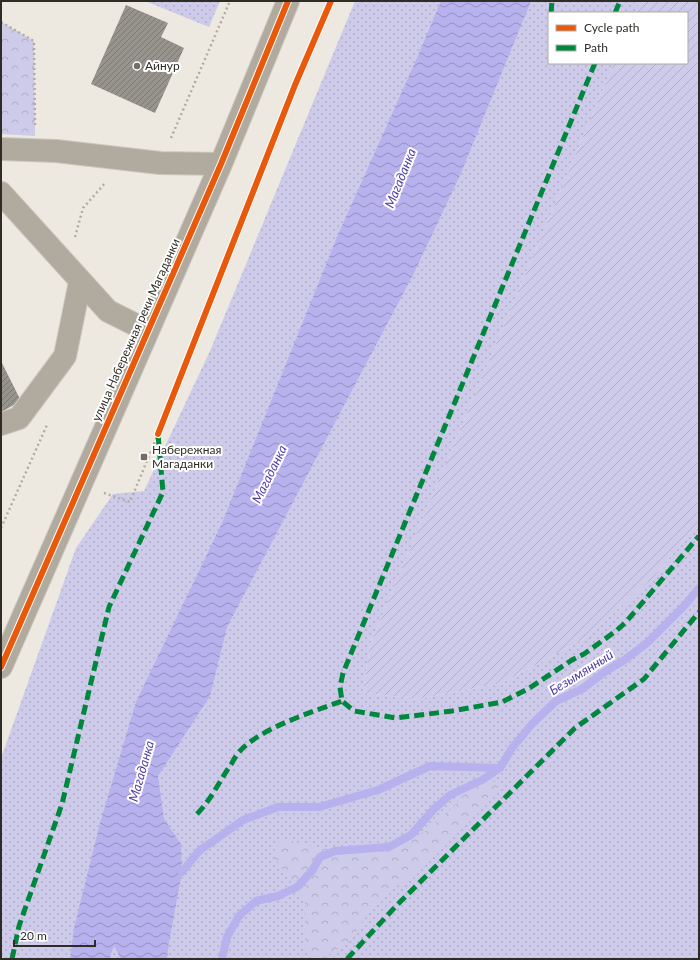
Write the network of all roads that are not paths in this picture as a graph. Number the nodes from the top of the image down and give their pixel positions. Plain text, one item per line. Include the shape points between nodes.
1 (288, 1) edge
2 (1, 149) edge
3 (221, 164) junction
4 (1, 193) edge
5 (80, 282) junction
6 (148, 331) junction
7 (1, 424) edge
8 (1, 667) edge

1 - 3 street, улица Набережная реки Магаданки
2 - 3 street via 56,151 160,163
3 - 6 street, улица Набережная реки Магаданки
4 - 5 street
5 - 6 street via 108,311
5 - 7 street via 65,356 19,418
6 - 8 street, улица Набережная реки Магаданки

